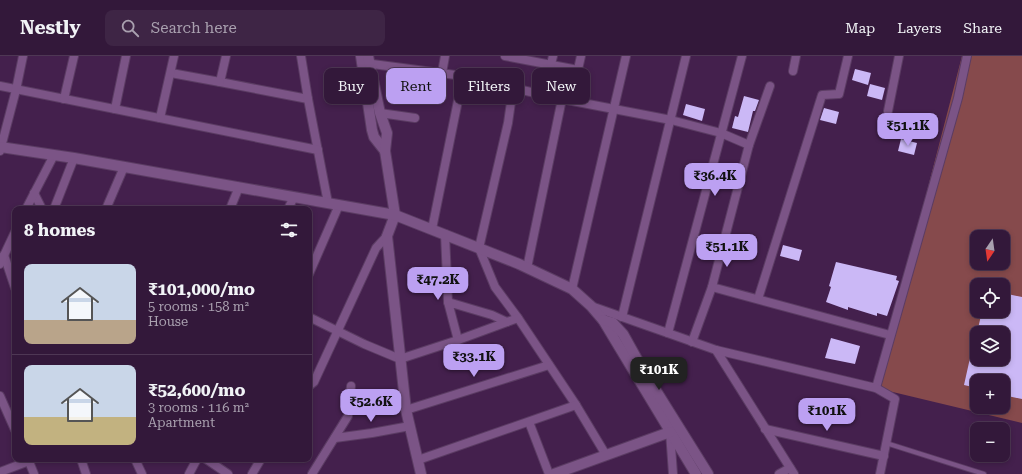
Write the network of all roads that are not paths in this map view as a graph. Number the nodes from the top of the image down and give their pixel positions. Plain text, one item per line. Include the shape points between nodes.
1 (23, 56) edge
2 (74, 56) edge
3 (126, 56) edge
4 (174, 56) edge
5 (226, 56) edge
6 (301, 56) edge
7 (445, 56) edge
8 (505, 56) edge
9 (581, 56) edge
10 (626, 56) edge
11 (686, 56) edge
12 (742, 56) edge
13 (796, 56) edge
14 (848, 56) edge
15 (899, 56) edge
16 (967, 56) edge
17 (365, 60) edge
18 (552, 60) edge
19 (412, 68) edge
20 (443, 68) edge
21 (573, 68) edge
22 (578, 68) edge
23 (171, 72) junction
24 (793, 72) dead end
25 (220, 82) junction
26 (0, 86) edge
27 (770, 86) dead end
28 (16, 90) junction
29 (64, 99) junction
30 (308, 99) junction
31 (590, 103) edge
32 (457, 104) edge
33 (511, 104) edge
34 (561, 104) edge
35 (614, 108) junction
36 (115, 109) junction
37 (888, 111) dead end
38 (380, 113) junction
39 (369, 114) junction
40 (160, 118) junction
41 (415, 118) dead end
42 (671, 120) junction
43 (722, 133) junction
44 (749, 145) junction
45 (0, 148) edge
46 (318, 150) junction
47 (385, 151) junction
48 (54, 155) junction
49 (74, 158) junction
50 (124, 167) junction
51 (239, 187) junction
52 (34, 193) junction
53 (294, 197) junction
54 (328, 203) junction
55 (339, 205) junction
56 (28, 206) edge
57 (40, 206) edge
58 (55, 206) edge
59 (107, 206) edge
60 (231, 206) edge
61 (290, 206) edge
62 (395, 215) junction
63 (432, 229) junction
64 (445, 234) junction
65 (387, 236) junction
66 (12, 238) edge
67 (479, 248) junction
68 (4, 255) junction
69 (0, 264) edge
70 (312, 267) edge
71 (527, 268) junction
72 (12, 279) edge
73 (712, 287) junction
74 (572, 289) junction
75 (758, 299) junction
76 (448, 302) junction
77 (591, 306) junction
78 (622, 317) junction
79 (518, 318) junction
80 (312, 319) edge
81 (603, 320) junction
82 (507, 322) junction
83 (338, 331) junction
84 (668, 333) junction
85 (890, 335) junction
86 (458, 340) junction
87 (692, 342) junction
88 (716, 350) junction
89 (400, 359) junction
90 (549, 365) junction
91 (312, 384) edge
92 (351, 386) dead end
93 (876, 388) junction
94 (0, 396) edge
95 (576, 405) junction
96 (406, 410) junction
97 (529, 422) junction
98 (12, 423) edge
99 (410, 426) junction
100 (765, 428) junction
101 (670, 432) junction
102 (335, 438) junction
103 (886, 443) junction
104 (606, 455) junction
105 (884, 456) junction
106 (418, 460) junction
107 (23, 462) edge
108 (29, 462) edge
109 (82, 462) edge
110 (136, 462) edge
111 (195, 462) edge
112 (210, 462) edge
113 (259, 462) edge
114 (792, 471) edge
115 (0, 472) edge
116 (34, 474) edge
117 (86, 474) edge
118 (142, 474) edge
119 (189, 474) edge
120 (228, 474) edge
121 (252, 474) edge
122 (312, 474) edge
123 (421, 474) edge
124 (555, 474) edge
125 (673, 474) edge
126 (696, 474) edge
127 (708, 474) edge
128 (779, 474) edge
129 (880, 474) edge
130 (984, 474) edge

1 - 28 street
2 - 29 street
3 - 36 street
4 - 23 street
5 - 25 street
6 - 30 street
7 - 20 street
8 - 18 street
9 - 22 street
10 - 35 street
11 - 42 street
12 - 43 street
13 - 24 street
14 - 75 street via 839,94 822,95
15 - 37 street
16 - 85 street via 958,98
17 - 19 street
17 - 38 street
17 - 39 street
18 - 21 street
23 - 25 street
23 - 40 street
25 - 30 street
26 - 28 street
27 - 44 street
28 - 29 street
28 - 45 street
29 - 36 street
30 - 46 street
31 - 35 street
32 - 63 street
33 - 67 street
34 - 71 street
35 - 42 street
35 - 74 street
36 - 40 street
38 - 39 street
38 - 41 street
38 - 47 street via 387,133
39 - 47 street via 374,137
40 - 46 street
42 - 43 street
42 - 78 street
43 - 44 street
43 - 84 street
44 - 73 street
45 - 48 street
46 - 54 street
47 - 62 street
48 - 49 street
48 - 52 street
49 - 50 street
49 - 58 street
50 - 51 street
50 - 59 street
51 - 53 street
51 - 60 street
52 - 56 street
52 - 57 street
53 - 54 street
53 - 61 street
54 - 55 street
55 - 62 street
55 - 70 street
62 - 63 street
62 - 65 street
63 - 64 street
64 - 67 street
64 - 76 street
65 - 83 street via 376,248
65 - 89 street
66 - 68 street
67 - 71 street
67 - 79 street via 494,287
68 - 69 street
68 - 72 street
71 - 74 street
73 - 75 street
73 - 87 street
74 - 77 street
75 - 85 street
76 - 82 street
76 - 86 street
77 - 78 street
77 - 81 street
78 - 84 street
79 - 82 street
79 - 90 street
80 - 83 street
81 - 101 street
81 - 127 street via 613,323 623,334
82 - 86 street
83 - 89 street
83 - 91 street
84 - 87 street
85 - 93 street
86 - 89 street
87 - 88 street
88 - 93 street
88 - 100 street
89 - 96 street
90 - 95 street
90 - 96 street
92 - 102 street via 348,416
93 - 103 street via 895,399
94 - 98 street
95 - 97 street
95 - 104 street
96 - 99 street
97 - 106 street
97 - 124 street
99 - 102 street
99 - 106 street
100 - 105 street
100 - 114 street
101 - 104 street
101 - 125 street
101 - 126 street
102 - 122 street
103 - 105 street
103 - 130 lane
104 - 124 street
105 - 129 street
106 - 123 street
107 - 115 street
108 - 116 street
109 - 117 street
110 - 118 street
111 - 119 street
112 - 120 street
113 - 121 street
114 - 128 street

